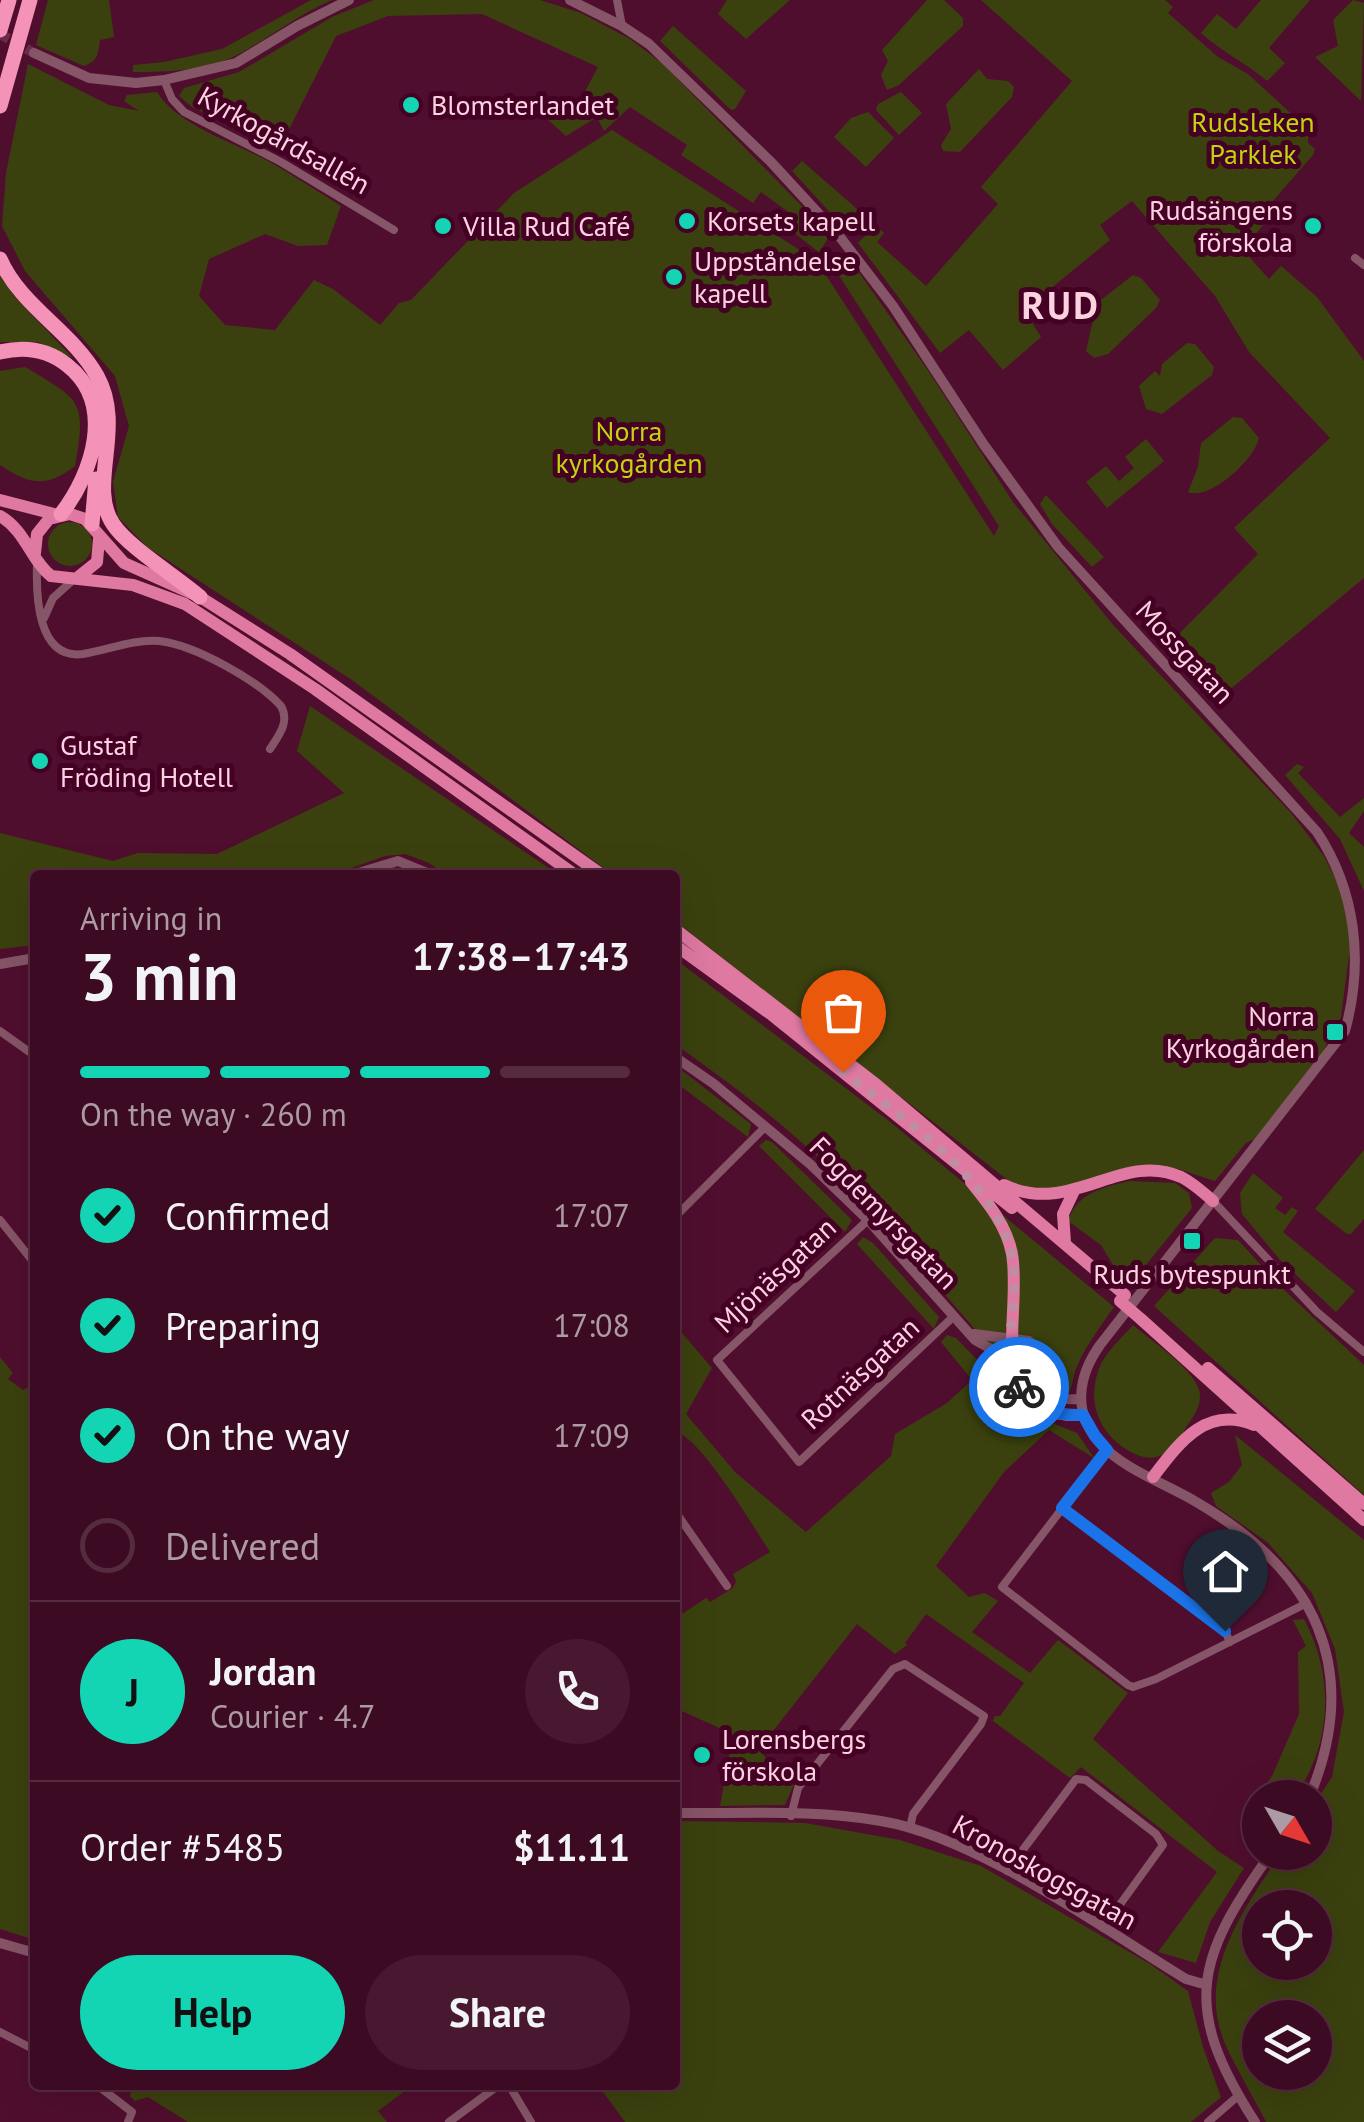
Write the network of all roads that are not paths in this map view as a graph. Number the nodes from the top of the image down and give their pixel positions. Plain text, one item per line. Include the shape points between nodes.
1 (9, 0) edge
2 (30, 0) edge
3 (349, 0) edge
4 (570, 0) edge
5 (617, 0) edge
6 (622, 26) junction
7 (0, 30) edge
8 (34, 52) tunnel mouth
9 (164, 80) junction
10 (0, 106) edge
11 (394, 230) dead end
12 (1355, 258) dead end
13 (0, 259) edge
14 (1364, 265) edge
15 (0, 352) edge
16 (108, 446) junction
17 (0, 500) edge
18 (60, 514) junction
19 (0, 516) edge
20 (95, 530) junction
21 (36, 556) junction
22 (75, 579) junction
23 (200, 598) junction
24 (43, 623) junction
25 (270, 749) dead end
26 (368, 870) edge
27 (420, 870) edge
28 (568, 870) edge
29 (595, 870) edge
30 (680, 933) edge
31 (680, 949) edge
32 (30, 959) edge
33 (0, 964) edge
34 (0, 1030) edge
35 (30, 1052) edge
36 (680, 1060) edge
37 (765, 1127) junction
38 (952, 1160) junction
39 (990, 1178) junction
40 (1074, 1192) junction
41 (1213, 1200) junction
42 (680, 1212) edge
43 (0, 1220) edge
44 (868, 1220) junction
45 (1065, 1243) junction
46 (30, 1258) edge
47 (1122, 1298) junction
48 (953, 1317) junction
49 (1144, 1317) junction
50 (964, 1329) junction
51 (1012, 1338) junction
52 (1364, 1352) edge
53 (1012, 1361) junction
54 (1080, 1400) junction
55 (1083, 1415) junction
56 (1261, 1428) junction
57 (1107, 1450) junction
58 (799, 1462) joint
59 (1154, 1478) junction
60 (1364, 1504) edge
61 (1062, 1508) junction
62 (680, 1518) edge
63 (1364, 1520) edge
64 (726, 1586) dead end
65 (1308, 1604) junction
66 (1230, 1642) junction
67 (1316, 1780) edge
68 (680, 1813) edge
69 (791, 1816) junction
70 (910, 1828) junction
71 (1007, 1870) junction
72 (1260, 1870) edge
73 (1103, 1928) junction
74 (0, 1943) edge
75 (30, 1952) edge
76 (1207, 1985) junction
77 (0, 2032) edge
78 (30, 2047) edge
79 (103, 2090) edge
80 (493, 2090) edge
81 (512, 2090) edge
82 (1238, 2096) junction
83 (128, 2122) edge
84 (449, 2122) edge
85 (531, 2122) edge
86 (1208, 2122) edge
87 (1255, 2122) edge

1 - 7 highway
2 - 10 highway
3 - 9 street via 236,63
4 - 6 street, Mossgatan
5 - 6 street
6 - 41 street, Mossgatan via 669,62 840,237 1058,547 1296,806 1336,860 1358,926 1352,1014
8 - 9 street via 89,78
9 - 11 street, Kyrkogårdsallén via 184,112
12 - 14 street
13 - 16 highway via 98,377 108,402
15 - 18 highway via 47,353 72,368 92,400 89,466
16 - 20 highway via 94,486
16 - 23 highway via 104,495 110,520
17 - 18 main road
18 - 20 main road via 78,515
18 - 21 main road via 42,526
19 - 21 main road
20 - 22 main road via 97,562
20 - 23 main road via 130,568
21 - 22 main road via 51,576
21 - 24 street
22 - 24 street via 54,598
22 - 28 main road via 133,585 198,612
23 - 29 main road
24 - 25 street via 52,643 69,654 163,642 229,669 285,713
26 - 27 street via 398,861
30 - 39 main road
31 - 38 main road
32 - 33 street
34 - 35 street
36 - 37 street, Fogdemyrsgatan
37 - 42 street
37 - 44 street, Fogdemyrsgatan
38 - 47 main road
38 - 51 main road via 996,1216 1010,1246
39 - 40 main road via 1022,1192
39 - 45 main road
40 - 41 main road via 1108,1178 1160,1172 1184,1179
40 - 45 main road via 1062,1214
41 - 52 street via 1317,1312
41 - 54 street, Mossgatan via 1090,1359
43 - 46 street
44 - 48 street, Fogdemyrsgatan
44 - 58 street, Mjönäsgatan via 717,1360
45 - 47 main road
47 - 49 main road, bridge
48 - 50 street, Fogdemyrsgatan
48 - 58 street, Rotnäsgatan
49 - 56 main road
49 - 60 main road
50 - 51 street, Fogdemyrsgatan
50 - 53 street, Fogdemyrsgatan
51 - 53 main road
51 - 54 street via 1032,1344 1043,1392 1055,1400
53 - 55 main road via 1016,1382 1034,1404 1055,1414
54 - 55 street, Mossgatan
55 - 57 street
56 - 59 main road via 1230,1418 1210,1421 1196,1428
56 - 63 main road
57 - 59 street
57 - 61 street
59 - 65 street via 1240,1531 1288,1575
61 - 66 street via 1225,1631
61 - 66 street via 1002,1587 1133,1687
62 - 64 street
65 - 66 street
65 - 67 street via 1325,1641 1336,1708
68 - 69 street, Kronoskogsgatan
69 - 70 street, Kronoskogsgatan via 822,1814
69 - 70 street via 798,1788 894,1668 905,1664 984,1716 913,1814
70 - 71 street, Kronoskogsgatan
71 - 73 street, Kronoskogsgatan
71 - 73 street via 1078,1777 1163,1845
72 - 76 street via 1227,1918
73 - 76 street, Kronoskogsgatan
74 - 75 street
76 - 82 street via 1210,2035
77 - 78 street
79 - 83 street via 132,2112
80 - 84 street
81 - 85 street
82 - 86 street
82 - 87 street

